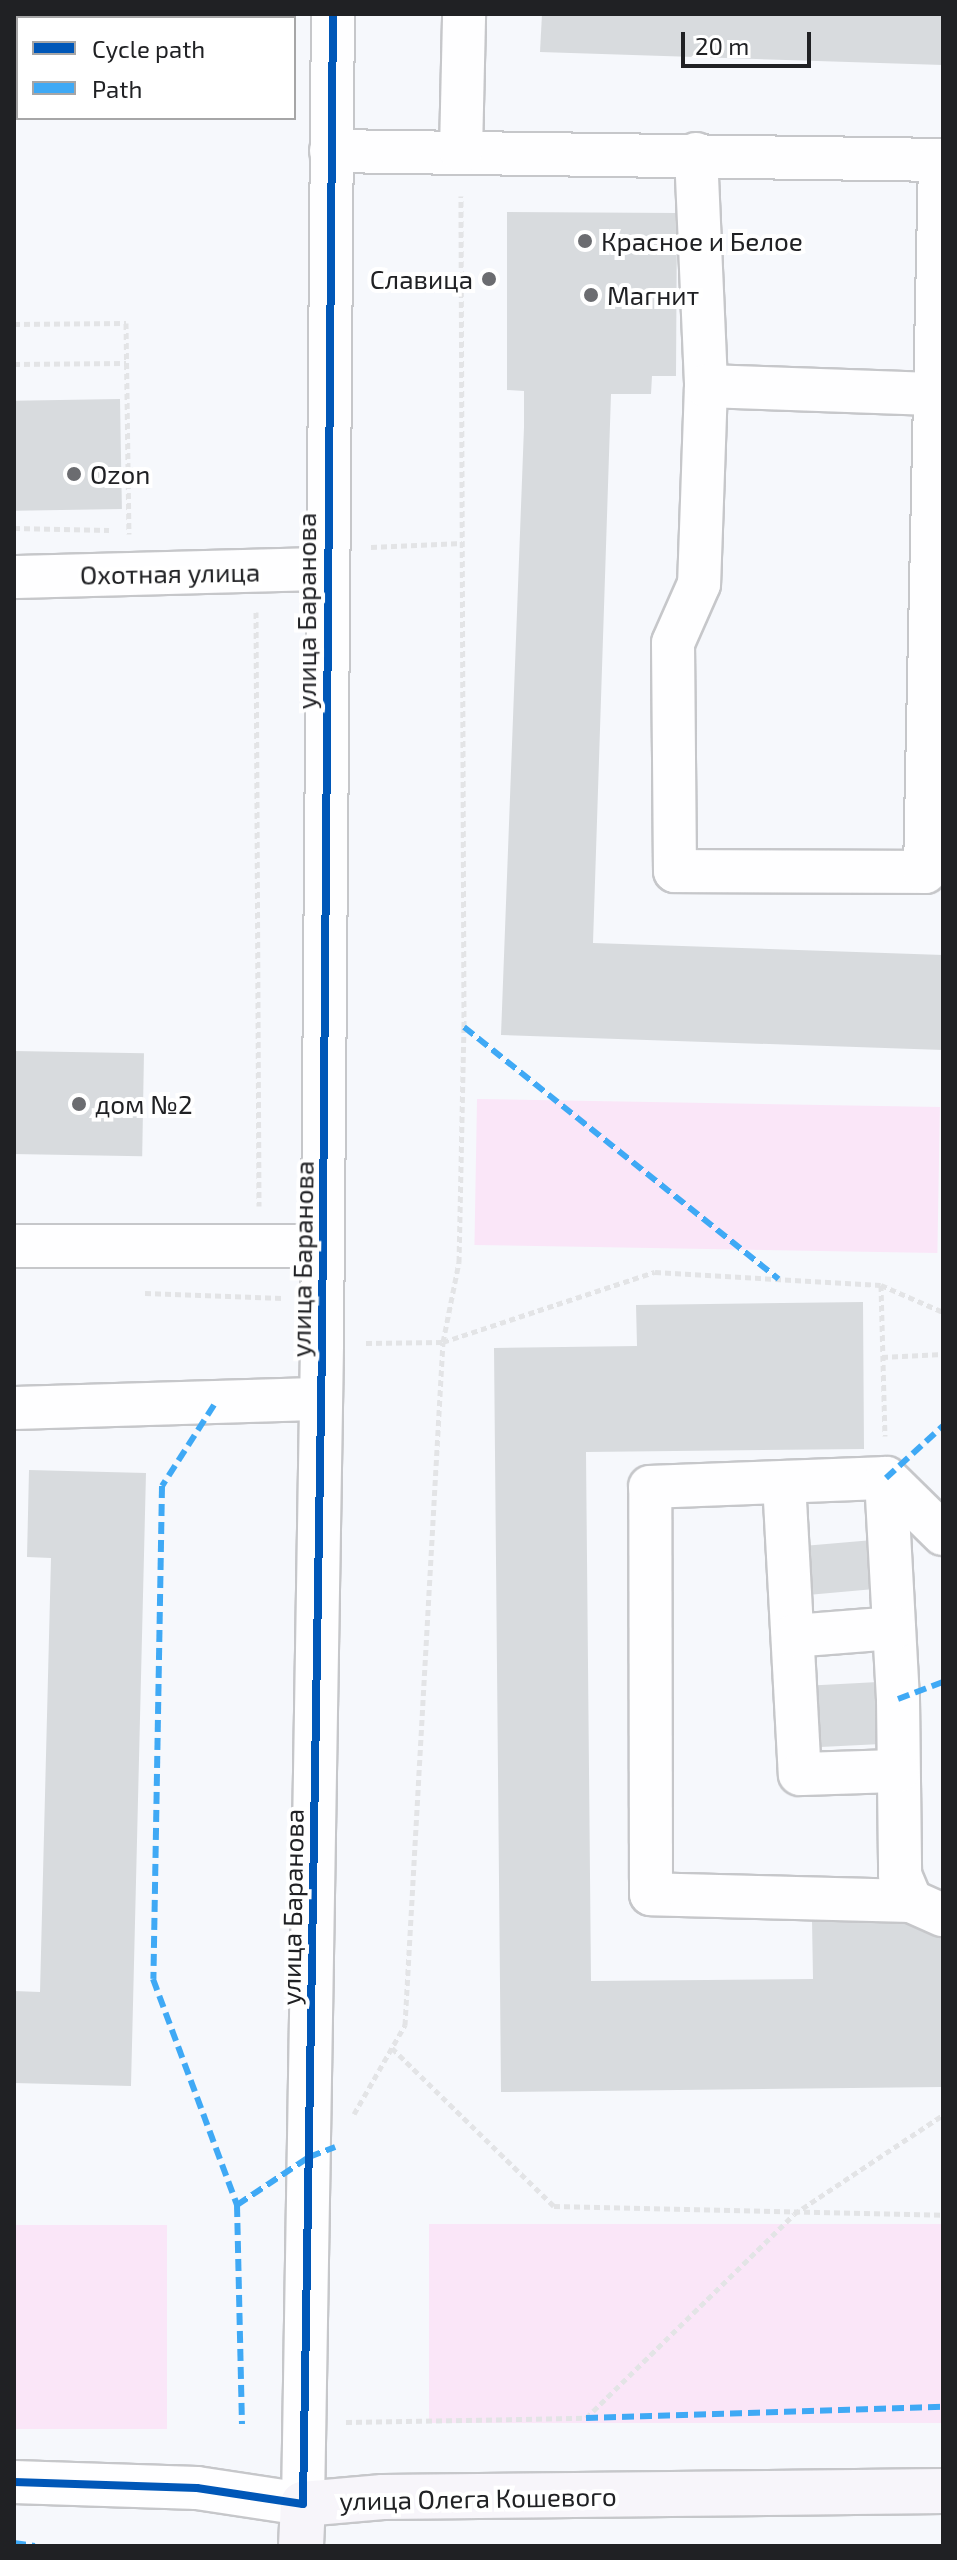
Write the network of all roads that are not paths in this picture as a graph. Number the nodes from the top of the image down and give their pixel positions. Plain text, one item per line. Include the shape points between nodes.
1 (333, 14) edge
2 (464, 14) edge
3 (331, 151) junction
4 (461, 151) junction
5 (696, 154) junction
6 (942, 160) edge
7 (706, 386) junction
8 (933, 394) junction
9 (326, 569) junction
10 (14, 577) edge
11 (14, 1246) edge
12 (323, 1246) junction
13 (319, 1399) junction
14 (14, 1408) edge
15 (886, 1478) junction
16 (784, 1482) junction
17 (943, 1534) edge
18 (894, 1628) junction
19 (793, 1636) junction
20 (898, 1771) junction
21 (927, 1908) edge
22 (14, 2482) edge
23 (943, 2491) edge
24 (302, 2525) edge

1 - 3 street, улица Баранова
2 - 4 street
3 - 4 street
3 - 9 street, улица Баранова
4 - 5 street
5 - 6 street
5 - 7 street
6 - 8 street
7 - 8 street
7 - 8 street via 699,584 673,643 675,871 925,872
9 - 10 street, Охотная улица
9 - 12 street, улица Баранова
11 - 12 street
12 - 13 street, улица Баранова
13 - 14 street
13 - 24 street, улица Баранова
15 - 16 street
15 - 17 street
15 - 18 street
16 - 19 street
16 - 21 street via 650,1487 651,1894
18 - 19 street
18 - 20 street
19 - 20 street via 800,1774
20 - 21 street via 900,1875
22 - 24 street, улица Олега Кошевого via 197,2488
23 - 24 main road, улица Олега Кошевого via 383,2497

